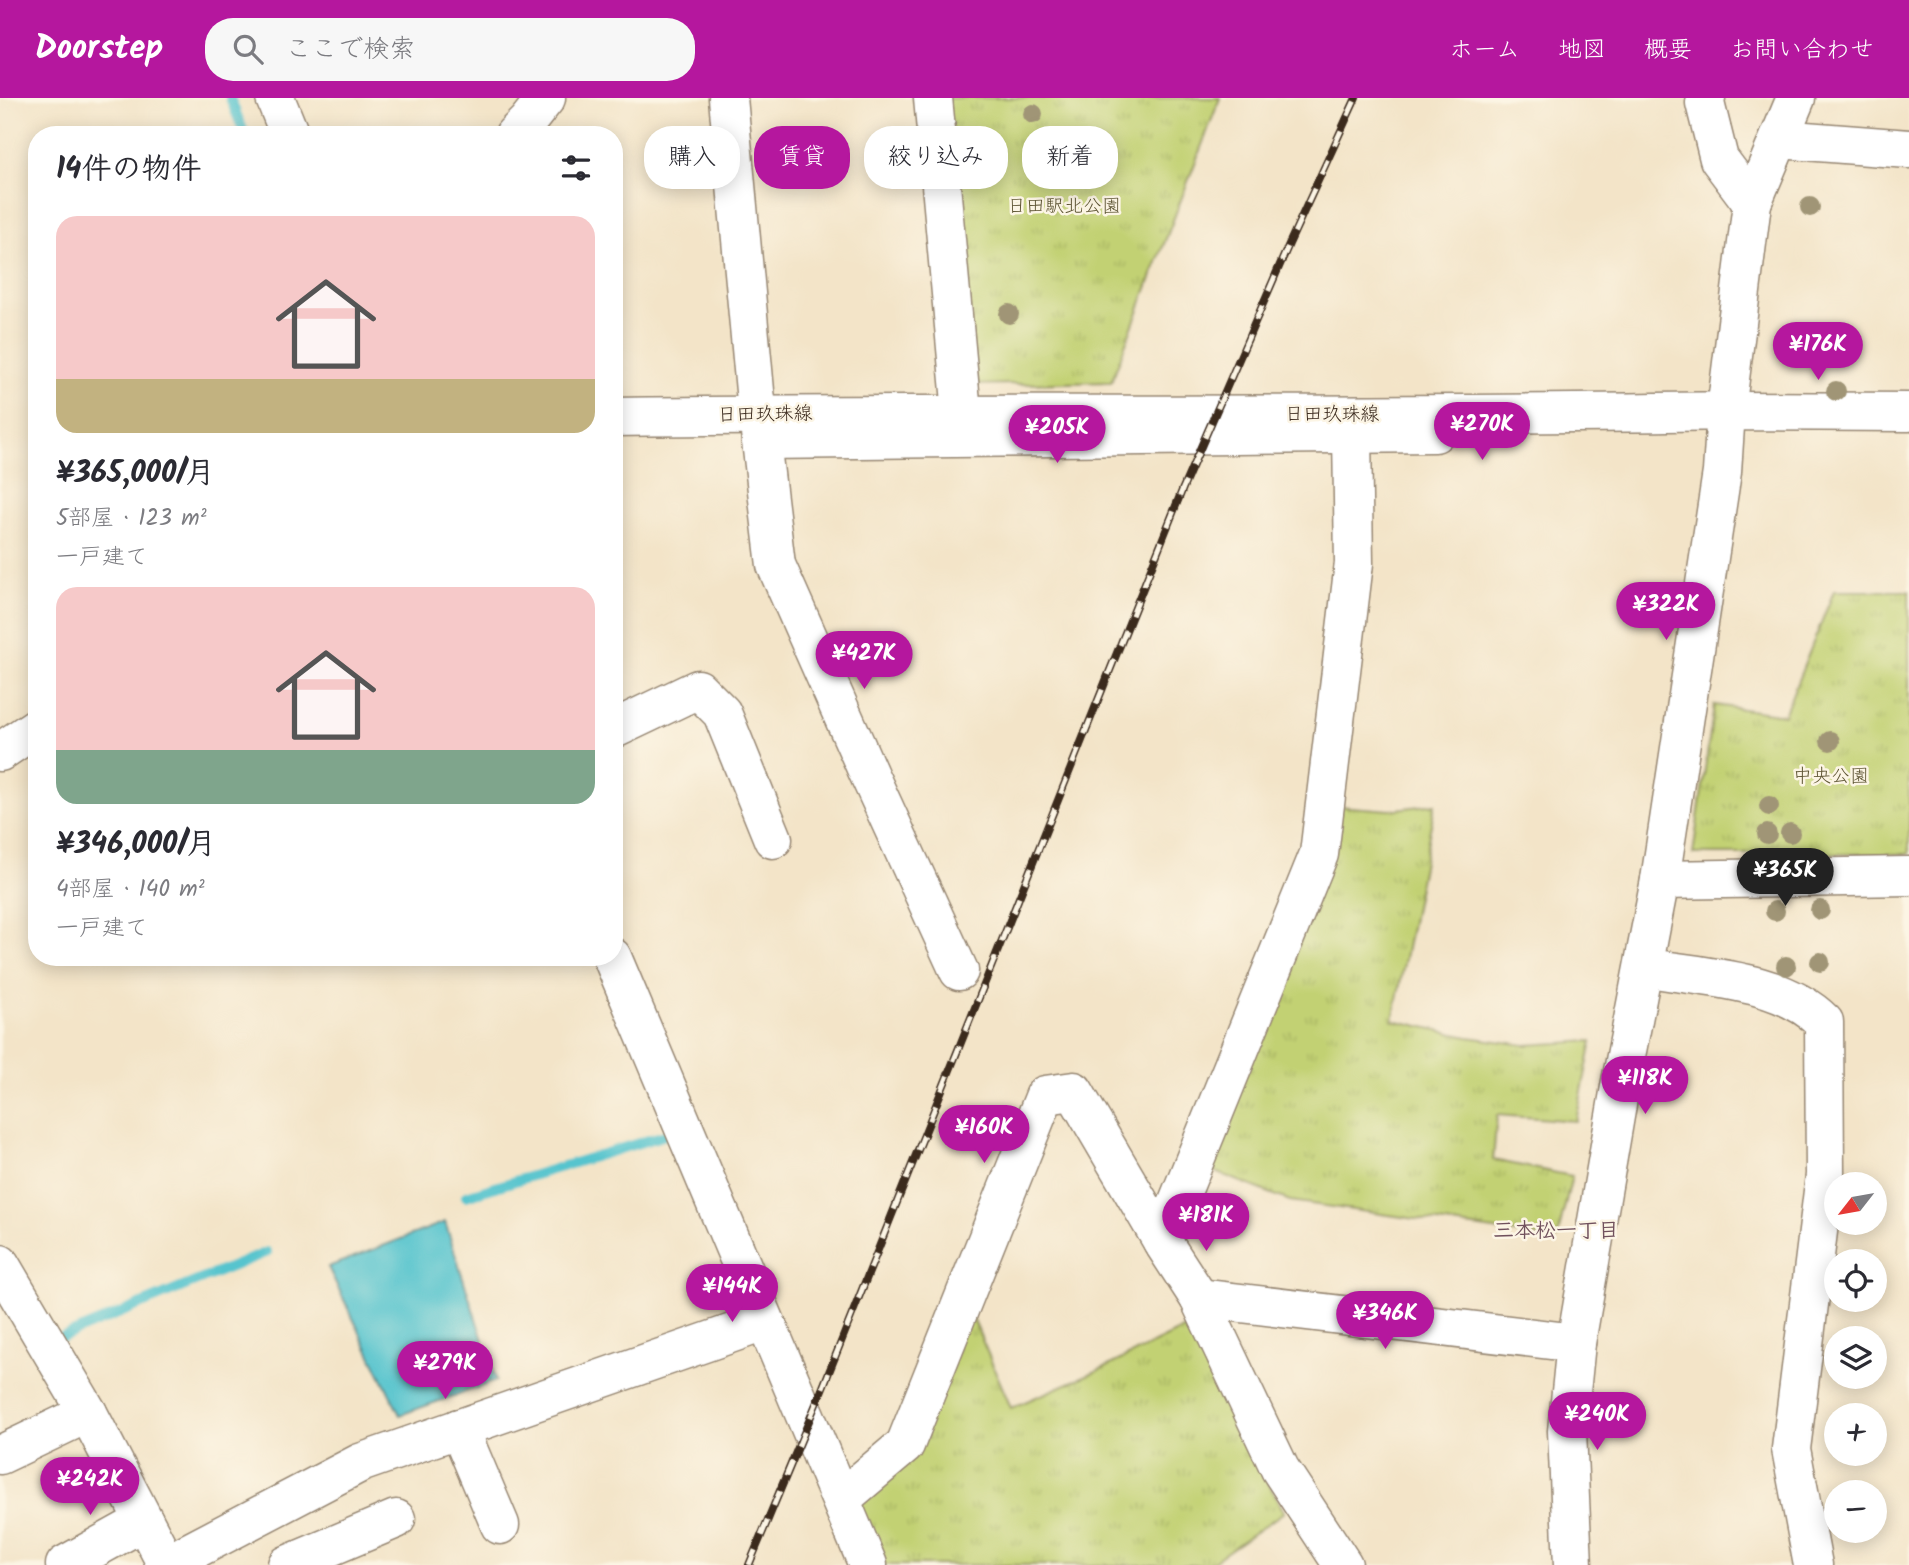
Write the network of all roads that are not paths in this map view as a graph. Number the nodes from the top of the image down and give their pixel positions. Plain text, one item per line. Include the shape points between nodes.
1 (275, 98) edge
2 (545, 98) edge
3 (728, 98) edge
4 (933, 98) edge
5 (1706, 98) edge
6 (1796, 98) edge
7 (286, 126) edge
8 (523, 126) edge
9 (1779, 139) junction
10 (1909, 149) edge
11 (1752, 203) junction
12 (1726, 411) junction
13 (1589, 412) junction
14 (1909, 412) edge
15 (962, 413) junction
16 (623, 418) edge
17 (759, 427) junction
18 (1352, 434) junction
19 (623, 725) edge
20 (28, 733) edge
21 (0, 752) edge
22 (773, 839) dead end
23 (1909, 876) edge
24 (1660, 880) junction
25 (616, 966) edge
26 (1644, 967) junction
27 (959, 971) dead end
28 (1162, 1241) junction
29 (0, 1264) edge
30 (1199, 1298) junction
31 (764, 1322) junction
32 (1576, 1343) junction
33 (88, 1413) junction
34 (458, 1428) junction
35 (0, 1455) edge
36 (841, 1499) junction
37 (396, 1520) dead end
38 (144, 1521) junction
39 (500, 1525) dead end
40 (167, 1564) edge
41 (65, 1565) edge
42 (287, 1565) edge
43 (868, 1565) edge
44 (1343, 1565) edge
45 (1573, 1565) edge
46 (1813, 1565) edge

1 - 7 street
2 - 8 street
3 - 17 street
4 - 15 street
5 - 11 street via 1719,159
6 - 9 street
9 - 10 street
9 - 11 street
11 - 12 street
12 - 13 street, 日田玖珠線
12 - 14 street, 日田玖珠線
12 - 24 street via 1722,472
13 - 15 street, 日田玖珠線 via 1353,416
13 - 18 street via 1558,432
15 - 17 street, 日田玖珠線
16 - 17 street, 日田玖珠線
17 - 18 street
17 - 27 street via 776,565
18 - 28 street via 1353,563 1319,854
19 - 22 street via 698,689 722,713
20 - 21 street
23 - 24 street
24 - 26 street
25 - 31 street
26 - 32 street
26 - 46 street via 1770,989 1809,1007 1824,1022 1825,1175 1791,1448
28 - 30 street
28 - 36 street via 1074,1091 1045,1095 905,1445
29 - 33 street
30 - 32 street
30 - 44 street via 1280,1469
31 - 34 street
31 - 36 street
32 - 45 street via 1567,1431
33 - 35 street
33 - 38 street
34 - 39 street
34 - 40 street via 360,1463
36 - 43 street
37 - 42 street
38 - 40 street
38 - 41 street

